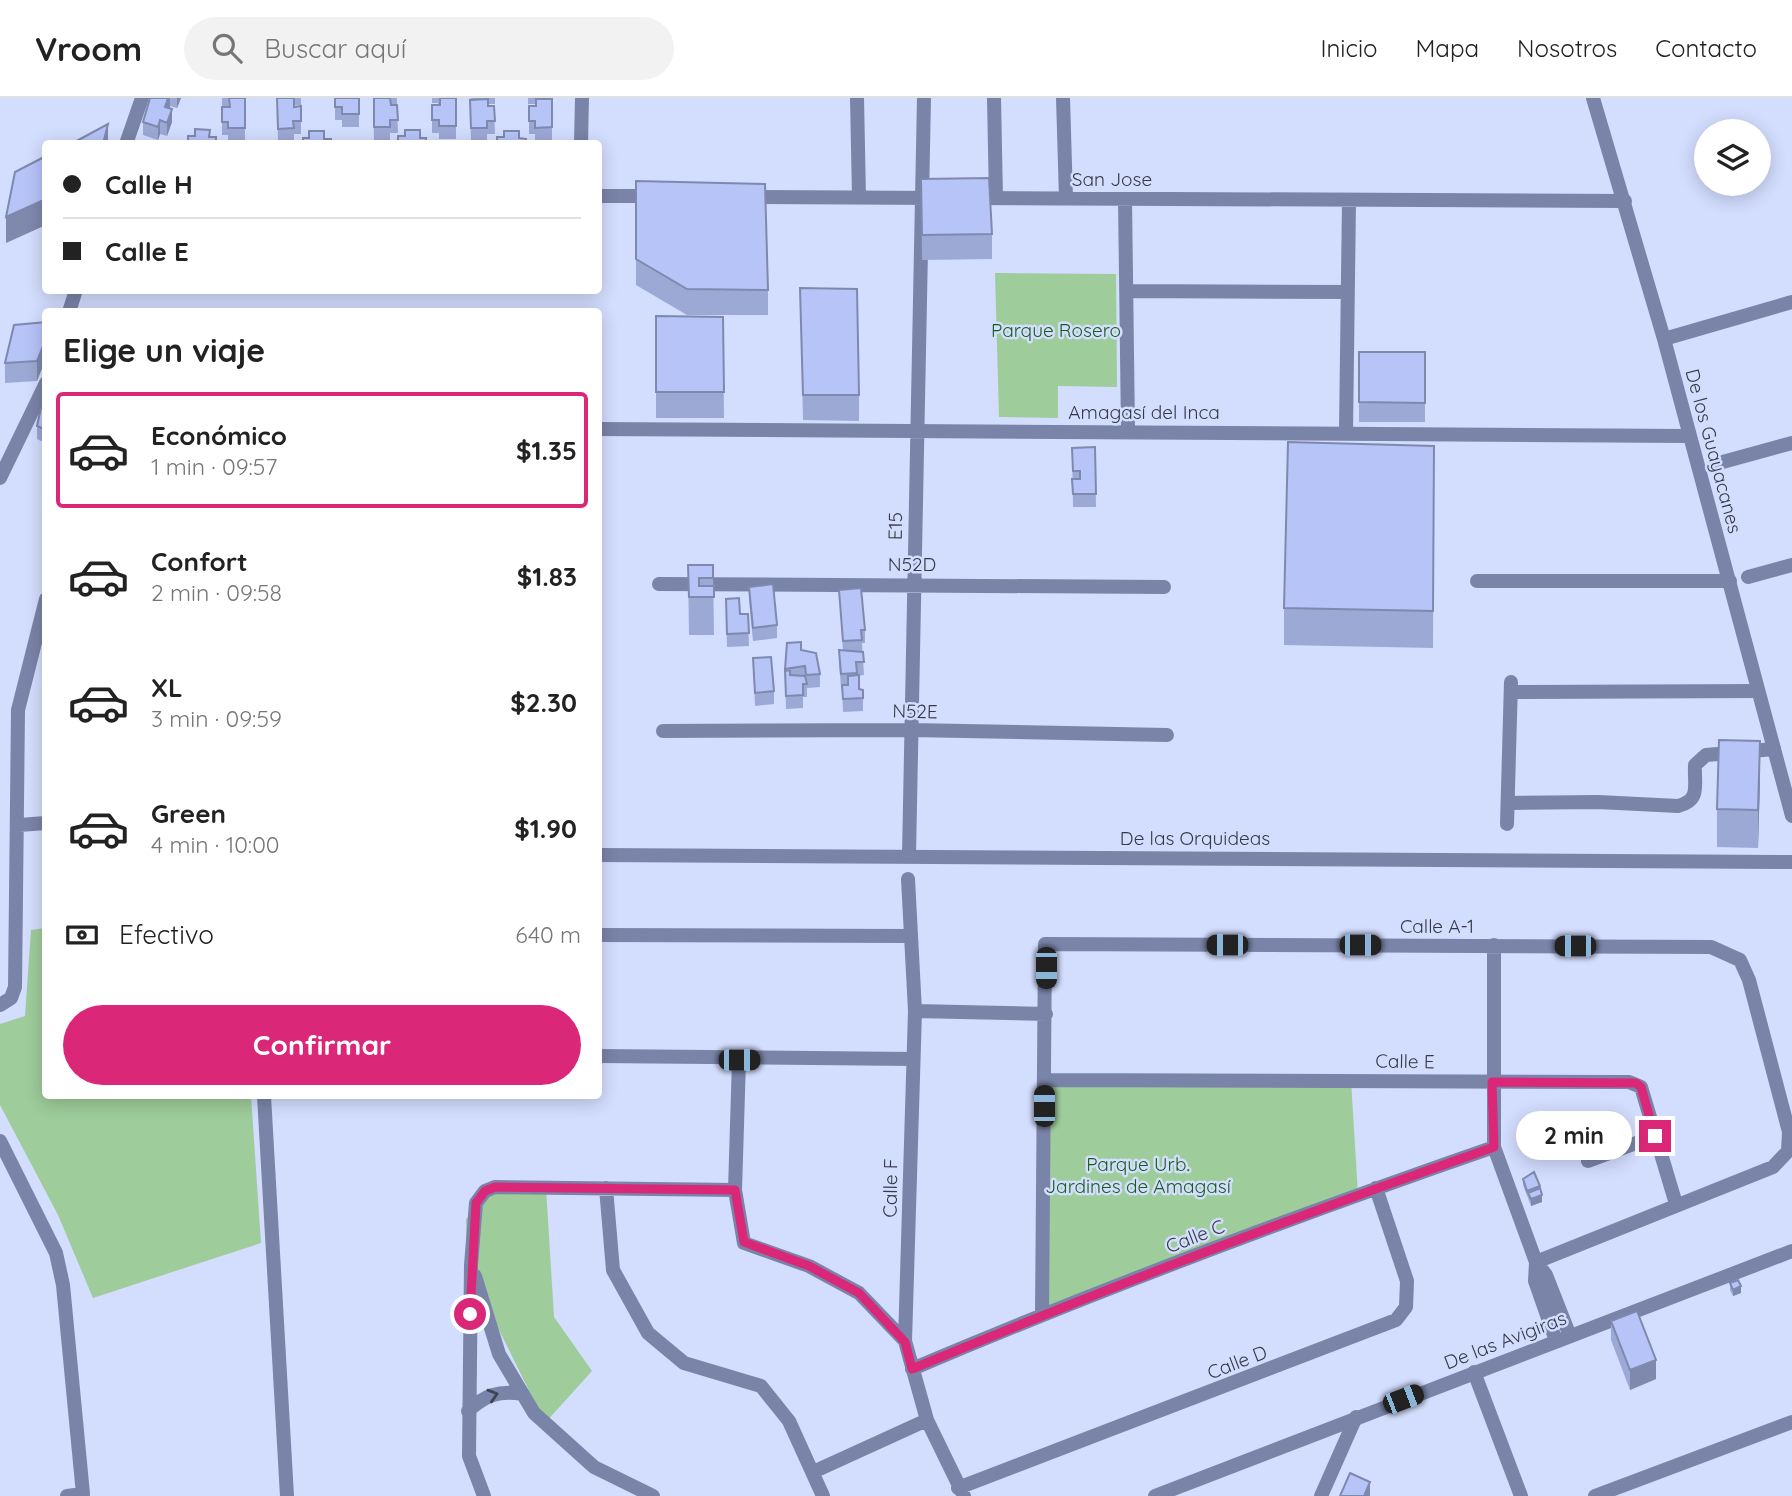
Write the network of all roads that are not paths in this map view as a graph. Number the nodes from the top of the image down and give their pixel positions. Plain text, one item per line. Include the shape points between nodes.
1 (142, 98) edge
2 (582, 98) edge
3 (857, 98) edge
4 (925, 98) edge
5 (994, 98) edge
6 (1063, 98) edge
7 (1593, 98) edge
8 (127, 140) edge
9 (581, 140) edge
10 (602, 196) edge
11 (667, 197) edge
12 (736, 197) edge
13 (859, 197) junction
14 (920, 197) junction
15 (996, 198) junction
16 (1066, 198) junction
17 (1125, 199) junction
18 (1349, 200) junction
19 (1625, 201) junction
20 (1126, 291) junction
21 (1348, 292) junction
22 (1792, 302) edge
23 (1664, 340) junction
24 (42, 393) edge
25 (602, 429) edge
26 (1128, 430) junction
27 (915, 431) junction
28 (1346, 433) junction
29 (1402, 434) junction
30 (1689, 436) junction
31 (1792, 443) edge
32 (1402, 451) edge
33 (1719, 463) dead end
34 (0, 478) edge
35 (1792, 565) edge
36 (1748, 577) dead end
37 (1477, 581) dead end
38 (1730, 581) junction
39 (914, 583) junction
40 (659, 584) dead end
41 (1164, 587) dead end
42 (42, 615) edge
43 (1758, 691) junction
44 (911, 730) junction
45 (663, 731) dead end
46 (1167, 734) dead end
47 (1774, 749) junction
48 (1508, 803) junction
49 (1792, 816) edge
50 (42, 824) edge
51 (1507, 824) dead end
52 (19, 825) junction
53 (602, 855) edge
54 (909, 855) junction
55 (1792, 862) edge
56 (908, 879) dead end
57 (602, 935) edge
58 (909, 936) junction
59 (1494, 945) junction
60 (0, 1005) edge
61 (915, 1011) junction
62 (1046, 1014) junction
63 (602, 1056) edge
64 (913, 1059) junction
65 (739, 1060) junction
66 (1044, 1080) junction
67 (1492, 1082) junction
68 (264, 1099) edge
69 (1655, 1136) junction
70 (0, 1141) edge
71 (1494, 1147) junction
72 (1588, 1161) dead end
73 (606, 1188) junction
74 (1376, 1188) junction
75 (735, 1190) junction
76 (1676, 1204) junction
77 (1792, 1251) edge
78 (1536, 1262) junction
79 (471, 1265) junction
80 (1042, 1314) junction
81 (1563, 1339) junction
82 (905, 1342) junction
83 (912, 1369) junction
84 (1474, 1372) junction
85 (523, 1394) junction
86 (468, 1411) junction
87 (1356, 1417) junction
88 (927, 1420) junction
89 (1792, 1422) edge
90 (813, 1472) junction
91 (960, 1493) edge
92 (84, 1495) edge
93 (819, 1495) edge
94 (67, 1496) edge
95 (287, 1496) edge
96 (484, 1496) edge
97 (653, 1496) edge
98 (1155, 1496) edge
99 (1321, 1496) edge
100 (1521, 1496) edge
101 (1595, 1496) edge

1 - 8 street
2 - 9 street
3 - 13 street
4 - 14 street, E15
5 - 15 street
6 - 16 street
7 - 19 street, De los Guayacanes
10 - 11 street
12 - 13 street, San Jose
13 - 14 street, San Jose
14 - 15 street, San Jose
14 - 27 street, E15
15 - 16 street, San Jose
16 - 17 street, San Jose
17 - 18 street, San Jose
17 - 20 street
18 - 19 street, San Jose
18 - 21 street
19 - 23 street, De los Guayacanes
20 - 21 street
20 - 26 street
21 - 28 street
22 - 23 street
23 - 30 street, De los Guayacanes
24 - 34 street
25 - 27 street, Amagasí del Inca
26 - 27 street, Amagasí del Inca
26 - 28 street, Amagasí del Inca
27 - 39 street, E15
28 - 29 street, Amagasí del Inca
29 - 30 street, Amagasí del Inca
29 - 32 street
30 - 38 street, De los Guayacanes
31 - 33 street
35 - 36 street
37 - 38 street
38 - 43 street, De los Guayacanes
39 - 40 street, N52D
39 - 41 street, N52D
39 - 44 street, E15
42 - 52 street via 18,710
43 - 47 street, De los Guayacanes
43 - 48 street via 1511,687
44 - 45 street, N52E
44 - 46 street, N52E
44 - 54 street, E15
47 - 48 street via 1706,755 1695,765 1694,797 1678,806
47 - 49 street, De los Guayacanes
48 - 51 street
50 - 52 street
52 - 60 street via 15,987 11,998
53 - 54 street, De las Orquideas
54 - 55 street, De las Orquideas
56 - 58 street, Calle F
57 - 58 street
58 - 61 street, Calle F
59 - 62 street, Calle A-1 via 1045,944
59 - 67 street
59 - 76 street, Calle A-1 via 1711,947 1740,960 1789,1132 1788,1151 1773,1167
61 - 62 street
61 - 64 street, Calle F
62 - 66 street
63 - 65 street
64 - 65 street
64 - 82 street, Calle F
65 - 75 street
66 - 67 street, Calle E
66 - 80 street
67 - 69 street, Calle E via 1636,1083
67 - 71 street
68 - 95 street
69 - 72 street
69 - 76 street, Calle E
70 - 92 street via 56,1253 64,1285
71 - 74 street, Calle C
71 - 78 street
73 - 75 street
73 - 79 street via 495,1187 485,1191 476,1203
73 - 90 street via 613,1270 648,1332 684,1363 761,1387 789,1421
74 - 80 street, Calle C
74 - 91 street, Calle D via 1407,1281 1406,1307 1388,1326
75 - 82 street via 744,1242 809,1266 859,1293
76 - 78 street
77 - 81 street, De las Avigiras
78 - 81 street via 1546,1275
79 - 85 street via 499,1354
79 - 86 street
80 - 83 street, Calle C
81 - 84 street, De las Avigiras
82 - 83 street, Calle F
83 - 88 street, Calle F
84 - 87 street, De las Avigiras
84 - 100 street
86 -> 85 street via 484,1397 506,1391
85 - 97 street via 534,1413 594,1467
86 - 96 street via 469,1456
87 - 98 street, De las Avigiras
87 - 99 street
88 - 90 street
88 - 91 street, Calle F
89 - 101 street
90 - 93 street
92 - 94 street

